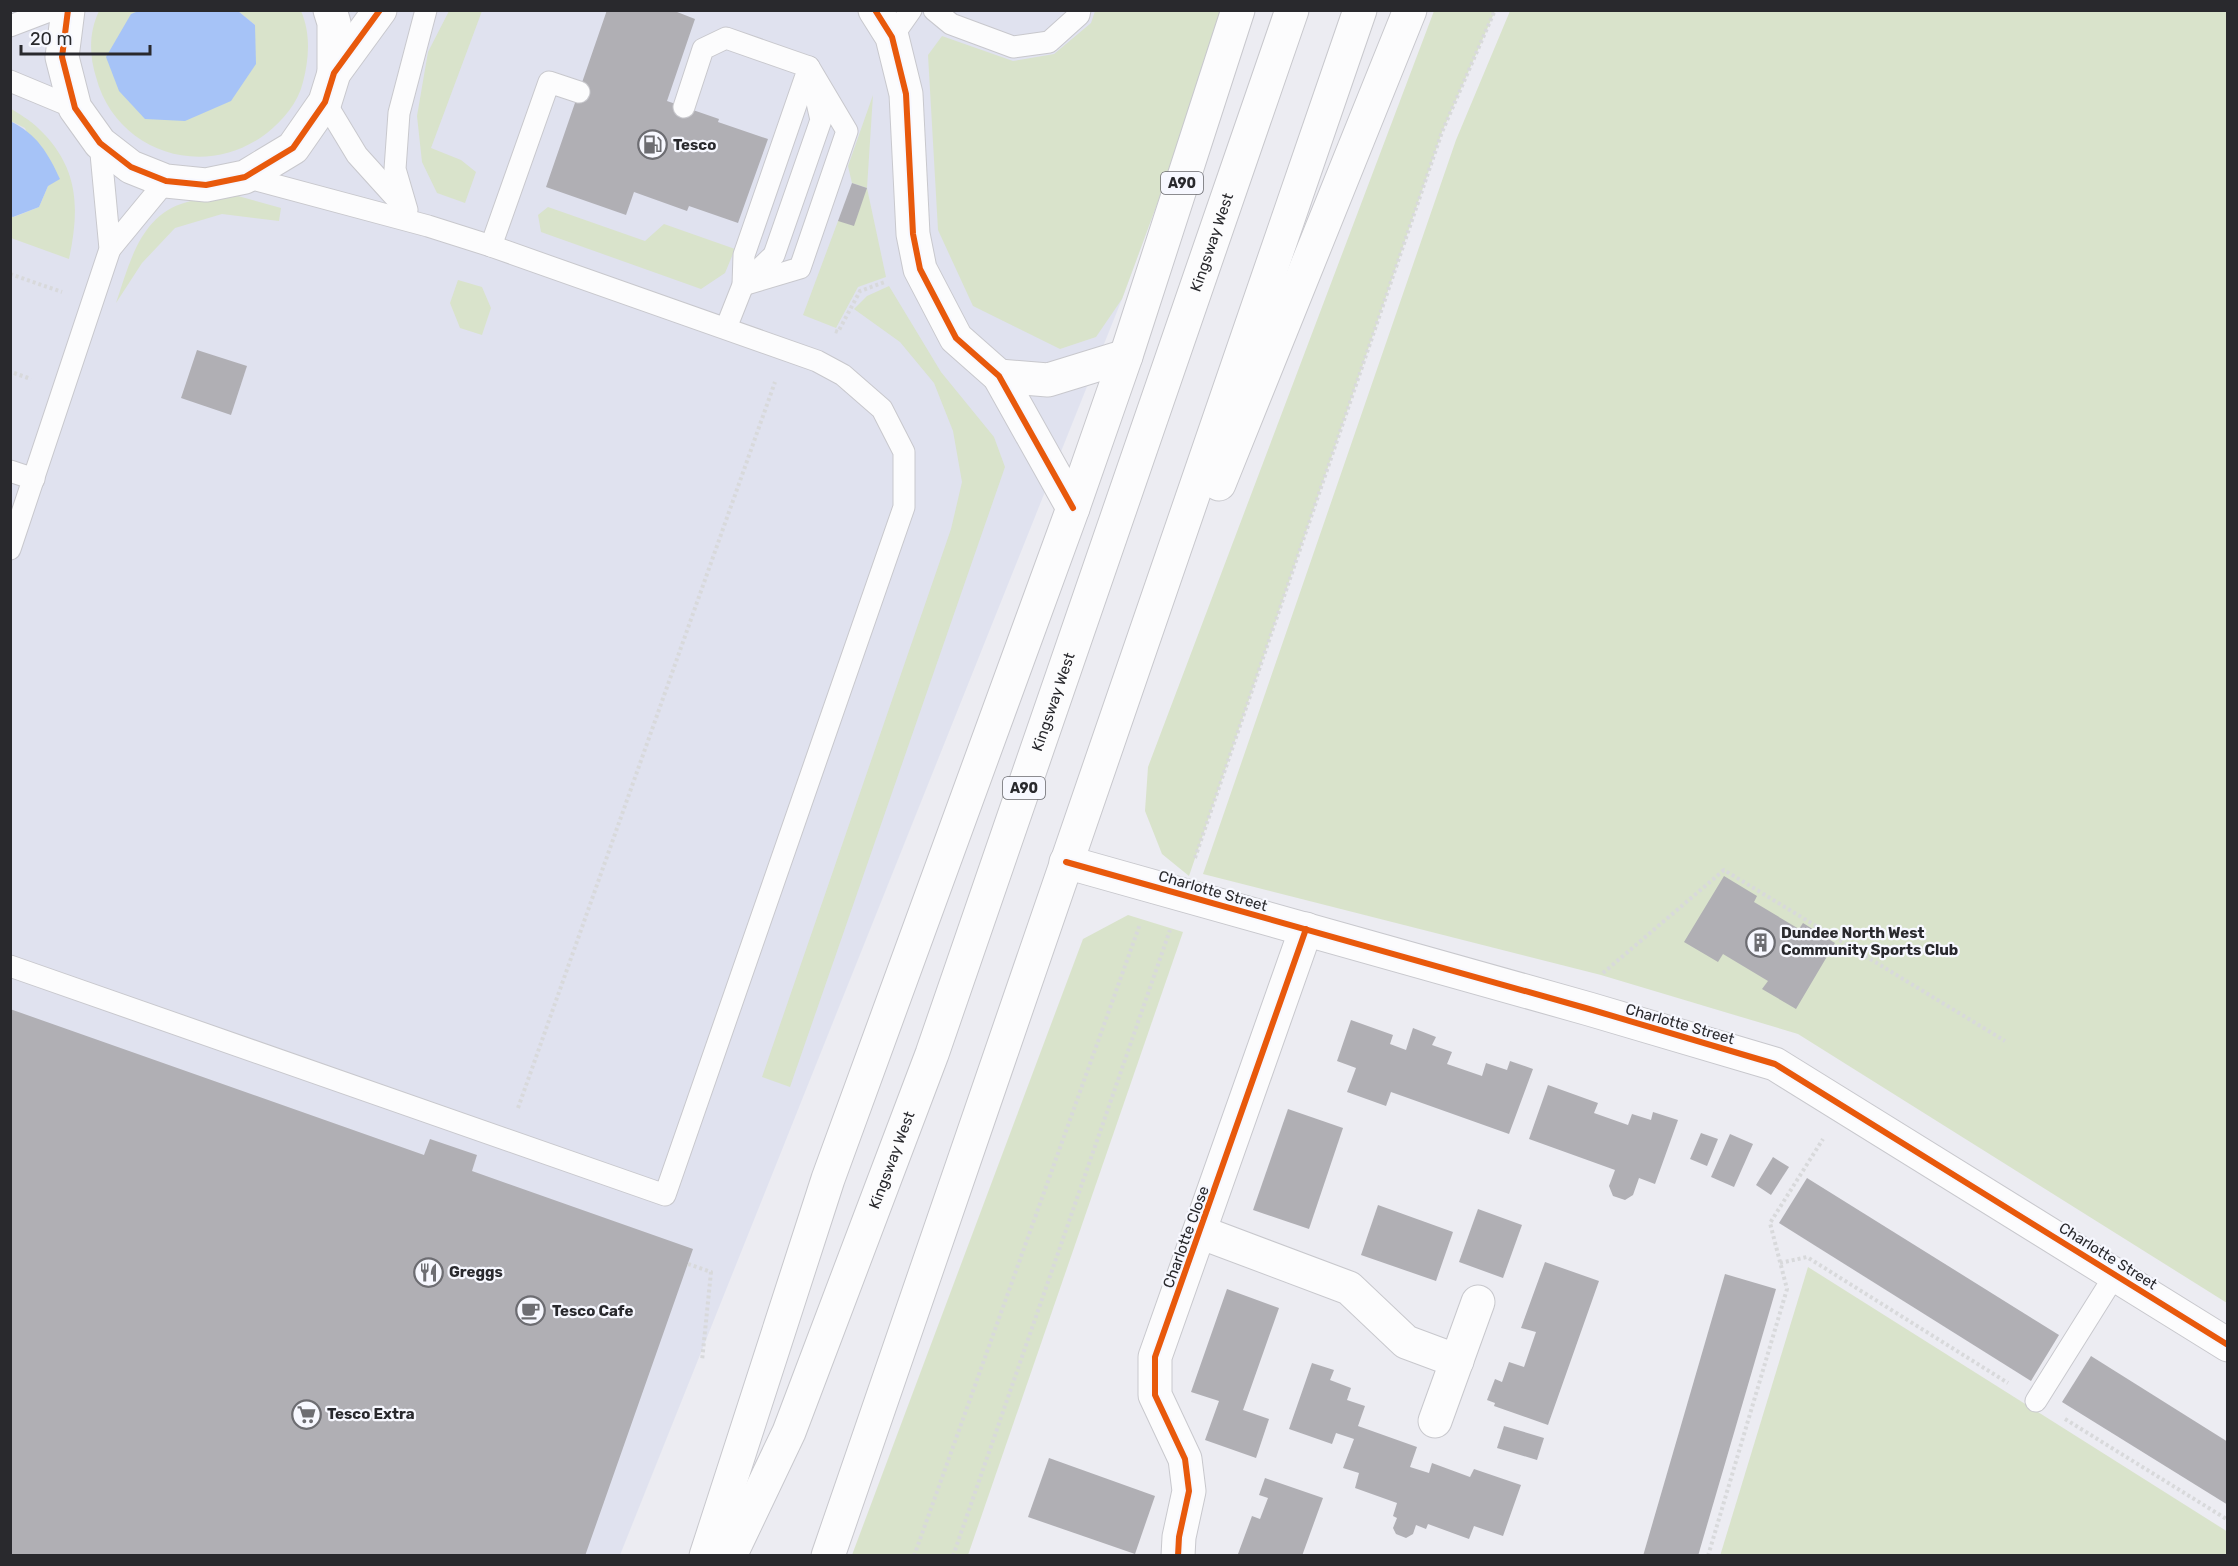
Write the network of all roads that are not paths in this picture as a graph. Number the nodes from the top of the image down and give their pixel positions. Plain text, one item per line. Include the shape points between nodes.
1 (52, 10) edge
2 (68, 10) edge
3 (330, 10) edge
4 (380, 10) edge
5 (426, 10) edge
6 (911, 10) edge
7 (934, 10) edge
8 (1080, 10) edge
9 (1238, 10) edge
10 (1292, 10) edge
11 (1360, 10) edge
12 (1410, 10) edge
13 (883, 24) edge
14 (10, 26) edge
15 (809, 67) junction
16 (10, 81) edge
17 (329, 88) junction
18 (579, 92) dead end
19 (684, 106) dead end
20 (75, 108) junction
21 (100, 143) junction
22 (245, 177) junction
23 (166, 181) junction
24 (407, 210) junction
25 (428, 226) junction
26 (491, 246) junction
27 (110, 249) junction
28 (743, 285) junction
29 (726, 328) junction
30 (1126, 356) junction
31 (999, 376) junction
32 (10, 471) edge
33 (34, 479) junction
34 (1072, 507) junction
35 (10, 549) edge
36 (1066, 862) junction
37 (1306, 929) junction
38 (10, 966) edge
39 (1200, 1232) junction
40 (2115, 1275) junction
41 (1478, 1302) dead end
42 (2228, 1345) edge
43 (1457, 1360) junction
44 (2036, 1401) road end
45 (1435, 1421) dead end
46 (706, 1556) edge
47 (730, 1556) edge
48 (828, 1556) edge
49 (1178, 1556) edge

1 - 14 lane
2 - 20 main road via 62,57
3 - 17 main road via 334,23
4 - 17 main road
5 - 24 lane via 399,113 395,169
6 - 13 lane
7 - 8 lane via 951,24 1013,47 1049,42
9 - 30 main road, A90
10 - 47 main road, Kingsway West / A90 via 932,1054 789,1432
11 - 36 main road
12 - 36 main road
13 - 31 main road via 906,94 914,234 920,269 956,338
15 - 19 lane via 726,38 703,49
15 - 28 lane via 744,255
15 - 28 lane via 821,120 774,255
15 - 28 lane via 847,131 800,268
16 - 20 lane
17 - 22 main road via 293,148
17 - 24 lane via 357,155
18 - 26 lane via 549,82
20 - 21 main road
21 - 23 main road via 131,167
21 - 27 lane
22 - 23 main road via 206,185
22 - 25 lane
23 - 27 lane
24 - 25 lane
25 - 26 lane
26 - 29 lane
27 - 33 lane
28 - 29 lane
29 - 38 lane via 817,361 843,375 882,409 904,452 904,507 665,1195
30 - 31 main road via 1048,380
30 - 34 main road, A90
31 - 34 main road
32 - 33 lane
33 - 35 lane
34 - 46 main road, A90 via 828,1179
36 - 37 main road, Charlotte Street
36 - 48 main road
37 - 39 main road, Charlotte Close
37 - 40 main road, Charlotte Street via 1775,1064
39 - 43 main road, Charlotte Close via 1349,1288 1406,1342
39 - 49 main road, Charlotte Close via 1155,1356 1155,1395 1185,1459 1189,1491
40 - 42 main road, Charlotte Street
40 - 44 lane
41 - 43 main road
43 - 45 main road

